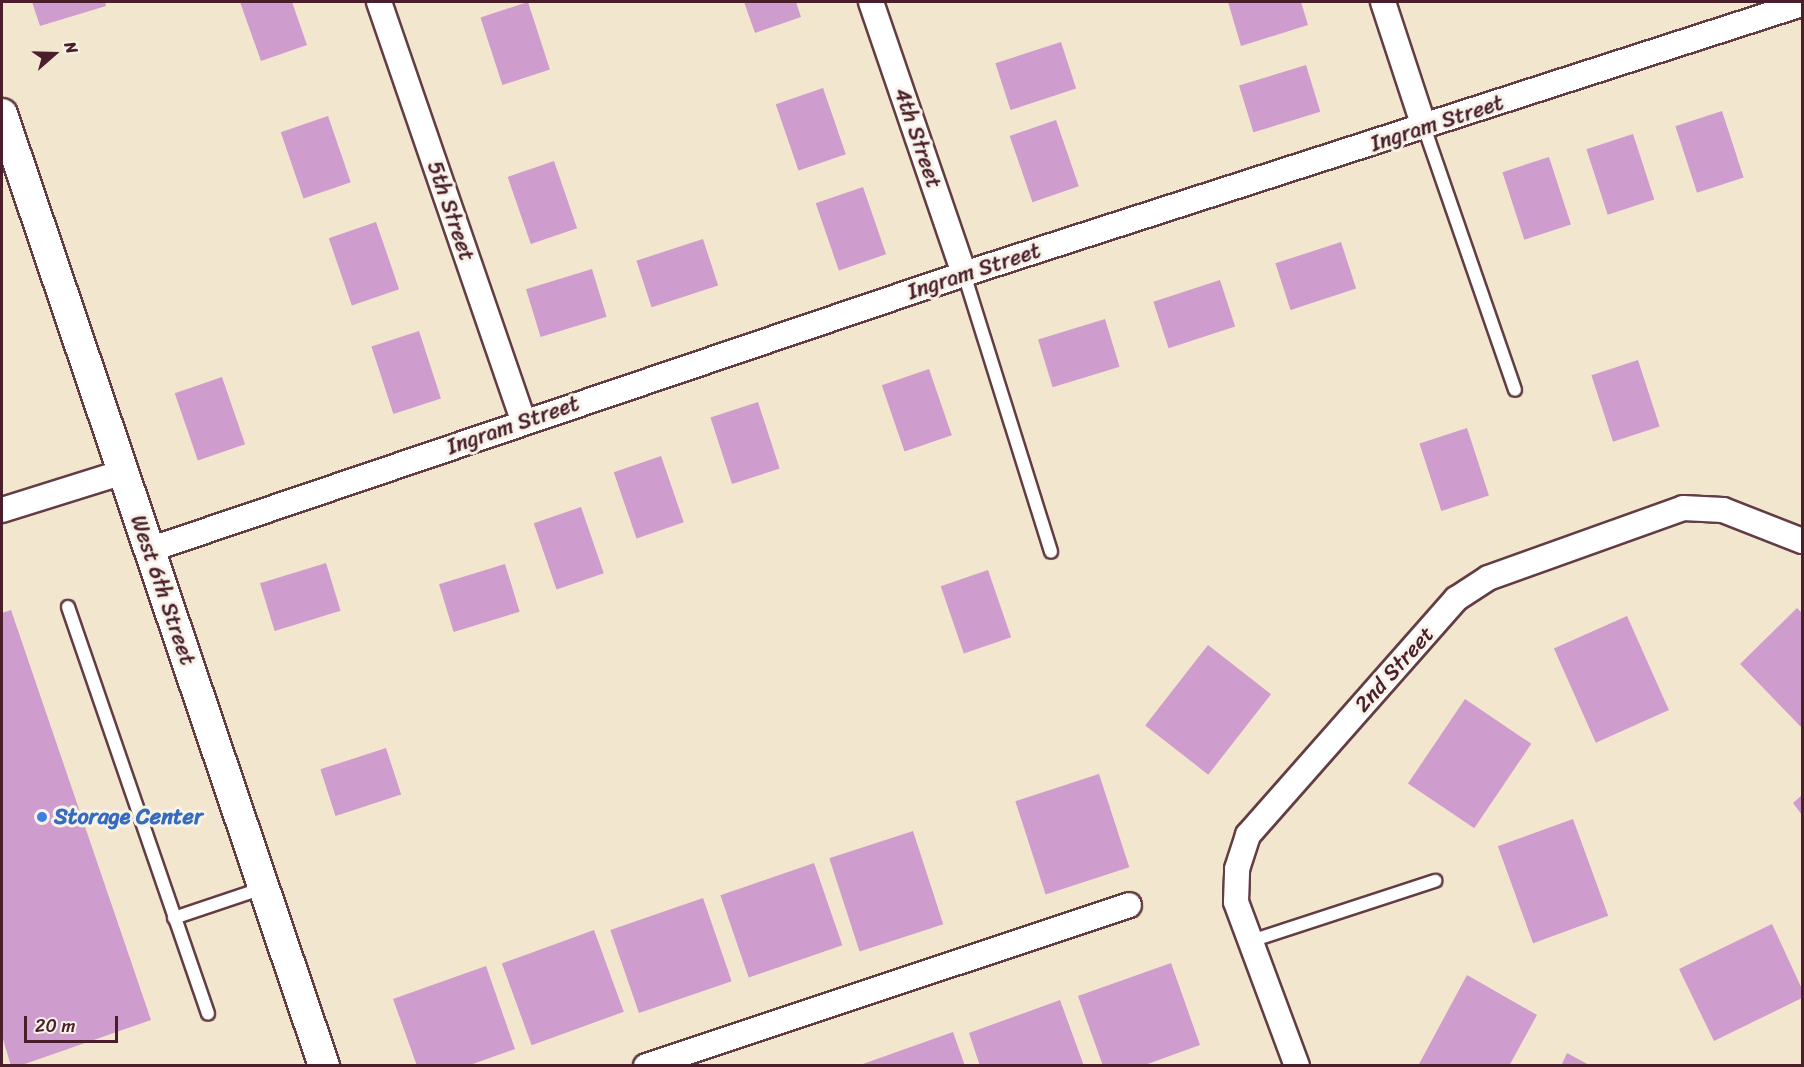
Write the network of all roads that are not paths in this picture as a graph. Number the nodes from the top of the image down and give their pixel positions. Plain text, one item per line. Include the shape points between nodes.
1 (379, 2) edge
2 (871, 2) edge
3 (1383, 2) edge
4 (1803, 4) edge
5 (2, 114) edge
6 (1424, 127) junction
7 (6, 146) edge
8 (964, 274) junction
9 (1515, 390) dead end
10 (523, 421) junction
11 (123, 472) junction
12 (2, 510) edge
13 (1803, 541) edge
14 (149, 550) junction
15 (1051, 552) dead end
16 (68, 607) dead end
17 (1435, 881) dead end
18 (264, 888) junction
19 (1129, 905) dead end
20 (174, 918) junction
21 (1251, 941) junction
22 (208, 1014) dead end
23 (324, 1065) edge
24 (646, 1065) edge
25 (1297, 1065) edge

1 - 10 street, 5th Street
2 - 8 street, 4th Street
3 - 6 street
4 - 6 street, Ingram Street
5 - 7 street, West 6th Street
6 - 8 street, Ingram Street
6 - 9 lane
7 - 11 street, West 6th Street
8 - 10 street, Ingram Street
8 - 15 lane
10 - 14 street, Ingram Street
11 - 12 street
11 - 14 street, West 6th Street
13 - 21 street, 2nd Street via 1723,510 1683,508 1488,578 1456,600 1248,834 1237,869 1236,902
14 - 18 street, West 6th Street
16 - 20 lane
17 - 21 lane
18 - 20 lane
18 - 23 street, West 6th Street
19 - 24 street
20 - 22 lane
21 - 25 street, 2nd Street

